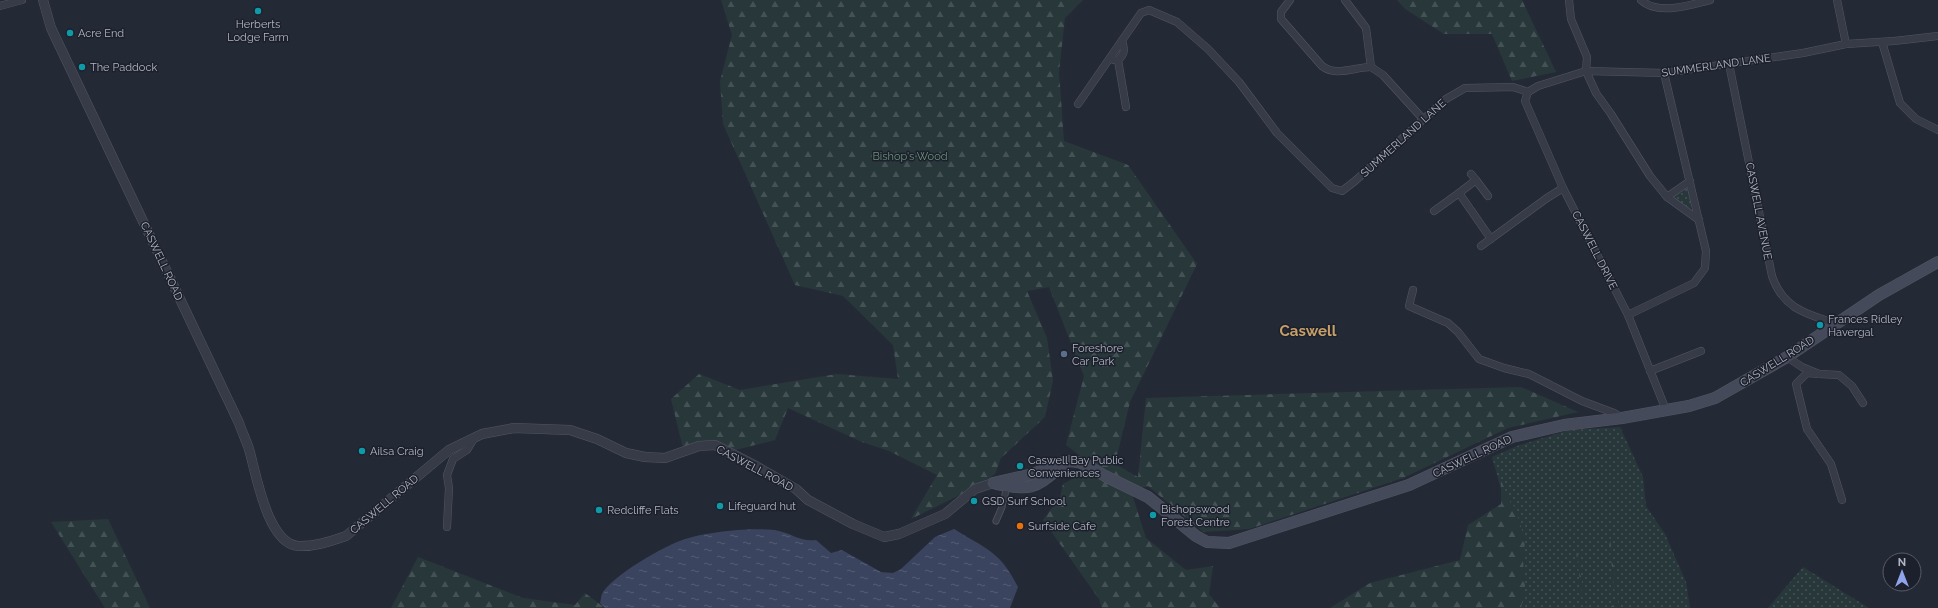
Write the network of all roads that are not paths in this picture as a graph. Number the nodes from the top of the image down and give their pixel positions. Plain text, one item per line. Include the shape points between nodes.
1 (22, 0) edge
2 (43, 0) edge
3 (1290, 0) edge
4 (1345, 0) edge
5 (1568, 0) edge
6 (1641, 0) edge
7 (1710, 0) edge
8 (1837, 0) edge
9 (0, 6) edge
10 (1938, 36) edge
11 (1122, 41) junction
12 (1882, 42) junction
13 (1846, 44) junction
14 (1108, 60) junction
15 (1118, 60) junction
16 (1729, 64) junction
17 (1371, 67) junction
18 (1586, 71) junction
19 (1664, 73) junction
20 (1528, 92) junction
21 (1078, 104) dead end
22 (1126, 107) dead end
23 (1423, 119) junction
24 (1938, 130) edge
25 (1471, 174) dead end
26 (1476, 180) junction
27 (1690, 180) junction
28 (1563, 188) junction
29 (1459, 193) junction
30 (1488, 196) dead end
31 (1667, 197) junction
32 (1434, 211) dead end
33 (1700, 220) junction
34 (1492, 238) junction
35 (1481, 246) dead end
36 (1938, 262) edge
37 (1414, 290) dead end
38 (1628, 315) junction
39 (1836, 324) junction
40 (1701, 351) dead end
41 (1787, 357) junction
42 (1650, 371) junction
43 (1819, 374) junction
44 (1863, 403) dead end
45 (1666, 410) junction
46 (1622, 418) junction
47 (475, 437) junction
48 (1071, 461) junction
49 (993, 483) junction
50 (1007, 486) junction
51 (1842, 500) dead end
52 (996, 522) dead end
53 (447, 526) dead end

1 - 9 street
2 - 47 street, CASWELL ROAD via 51,28 239,423 249,448 261,498 277,531 286,542 298,546 346,536 449,450
3 - 17 street via 1281,12 1281,19 1322,66 1336,71
4 - 17 street via 1366,28
5 - 18 street via 1571,19 1587,57
6 - 7 street via 1648,6 1670,8
8 - 13 street
10 - 12 street, SUMMERLAND LANE
11 - 14 street, SUMMERLAND LANE
11 - 15 street, SUMMERLAND LANE via 1123,56
11 - 23 street, SUMMERLAND LANE via 1141,13 1149,10 1177,22 1208,49 1239,82 1277,133 1332,188 1342,191
12 - 13 street, SUMMERLAND LANE
12 - 24 street via 1900,103 1916,119
13 - 16 street, SUMMERLAND LANE
14 - 15 street
14 - 21 street, SUMMERLAND LANE
15 - 22 street, SUMMERLAND LANE
16 - 19 street, SUMMERLAND LANE
16 - 39 street, CASWELL AVENUE via 1776,290 1798,310
17 - 23 street via 1383,75
18 - 19 street, SUMMERLAND LANE
18 - 20 street, SUMMERLAND LANE via 1538,86
18 - 31 street via 1596,93 1650,176
19 - 27 street
20 - 23 street, SUMMERLAND LANE via 1513,87 1465,88 1446,99
20 - 28 street, CASWELL DRIVE via 1525,101
25 - 26 street
26 - 29 street
26 - 30 street
27 - 31 street
27 - 33 street
28 - 34 street
28 - 38 street, CASWELL DRIVE
29 - 32 street
29 - 34 street
31 - 33 street
33 - 38 street via 1706,251 1706,262 1701,276 1694,283
34 - 35 street
36 - 39 main road, CASWELL ROAD via 1879,295
37 - 46 street via 1409,306 1448,323 1479,359 1529,374
38 - 42 street, CASWELL DRIVE
39 - 41 main road, CASWELL ROAD
40 - 42 street
41 - 43 street
41 - 45 main road, CASWELL ROAD via 1716,398
42 - 45 street, CASWELL DRIVE
43 - 44 street via 1839,375 1852,386
43 - 51 street via 1807,373 1796,384 1797,394 1807,429 1831,464
45 - 46 main road, CASWELL ROAD
46 - 48 main road, CASWELL ROAD via 1564,425 1512,437 1410,485 1229,544 1207,542 1148,498 1087,465
47 - 49 street, CASWELL ROAD via 514,428 570,430 598,439 626,453 655,458 676,455 699,446 714,445 796,489 808,500 884,537 899,534 944,514 975,490
47 - 53 street via 467,450 454,460 447,475
48 - 49 main road, CASWELL ROAD via 1020,478
48 - 50 main road via 1035,486
49 - 50 main road
50 - 52 street

